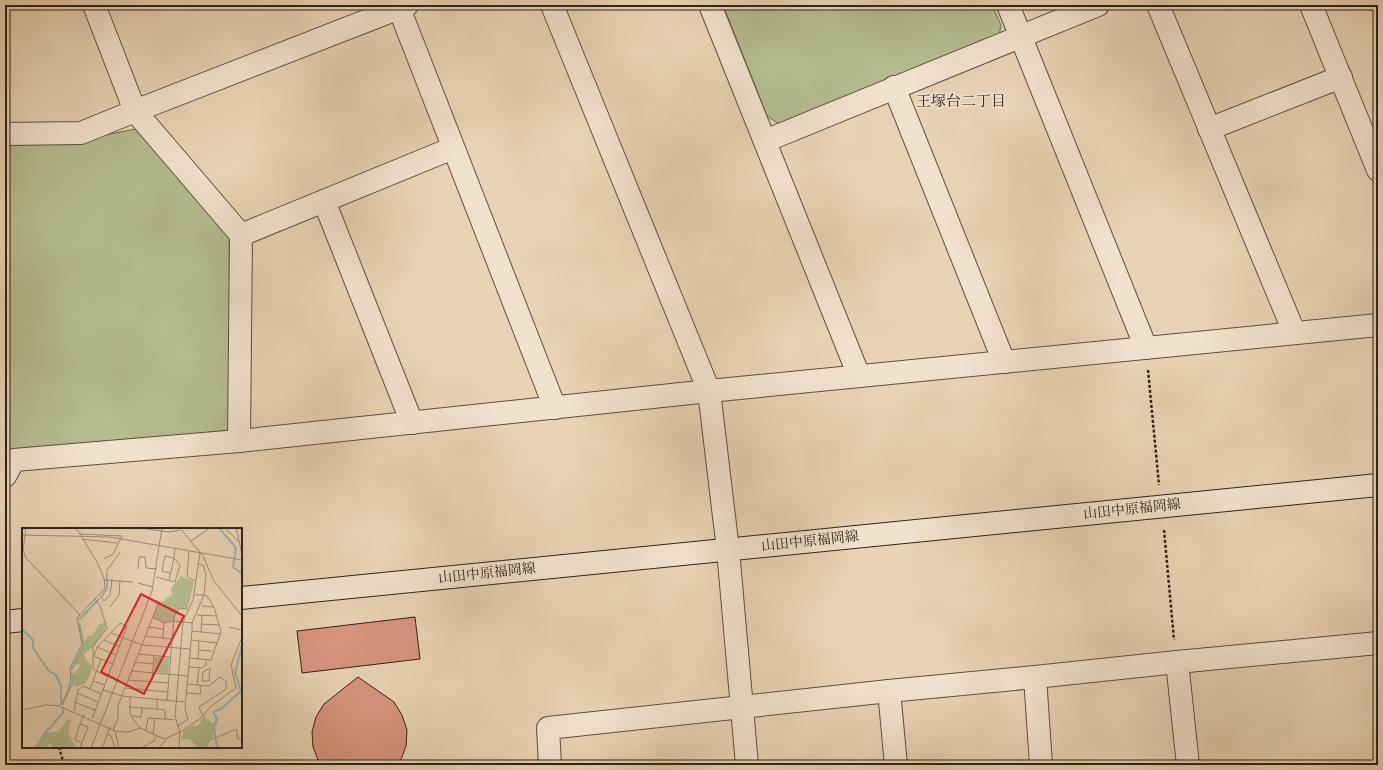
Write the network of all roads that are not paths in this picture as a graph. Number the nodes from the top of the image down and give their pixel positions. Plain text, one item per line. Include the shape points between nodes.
1 (94, 5) edge
2 (552, 5) edge
3 (710, 5) edge
4 (1008, 5) edge
5 (1098, 5) edge
6 (1158, 5) edge
7 (1311, 5) edge
8 (403, 7) edge
9 (1020, 36) junction
10 (1340, 77) junction
11 (894, 87) junction
12 (135, 111) junction
13 (1209, 129) junction
14 (5, 134) edge
15 (765, 141) junction
16 (454, 148) junction
17 (1378, 170) edge
18 (324, 201) junction
19 (240, 235) junction
20 (1378, 325) edge
21 (1294, 332) junction
22 (1146, 348) junction
23 (1004, 362) junction
24 (859, 376) junction
25 (710, 391) junction
26 (555, 408) junction
27 (412, 423) junction
28 (239, 441) junction
29 (5, 476) edge
30 (1378, 485) edge
31 (728, 550) junction
32 (242, 598) edge
33 (22, 620) edge
34 (5, 622) edge
35 (1378, 643) edge
36 (1177, 662) junction
37 (1034, 677) junction
38 (889, 690) junction
39 (741, 707) junction
40 (550, 765) edge
41 (747, 765) edge
42 (896, 765) edge
43 (1041, 765) edge
44 (1188, 765) edge

1 - 12 street
2 - 25 street
3 - 15 street
4 - 9 street
5 - 9 street
6 - 13 street
7 - 10 street
8 - 12 street
8 - 16 street
9 - 11 street
9 - 22 street
10 - 13 street
10 - 17 street
11 - 15 street
11 - 23 street
12 - 14 street via 80,133
12 - 19 street
13 - 21 street
15 - 24 street
16 - 18 street
16 - 26 street
18 - 19 street
18 - 27 street
19 - 28 street
20 - 21 street
21 - 22 street
22 - 23 street
23 - 24 street
24 - 25 street
25 - 26 street
25 - 31 street
26 - 27 street
27 - 28 street
28 - 29 street via 14,460
30 - 31 street, 山田中原福岡線
31 - 32 street, 山田中原福岡線
31 - 39 street
33 - 34 street
35 - 36 street
36 - 37 street
36 - 44 street
37 - 38 street
37 - 43 street
38 - 39 street
38 - 42 street
39 - 40 street via 548,728
39 - 41 street

